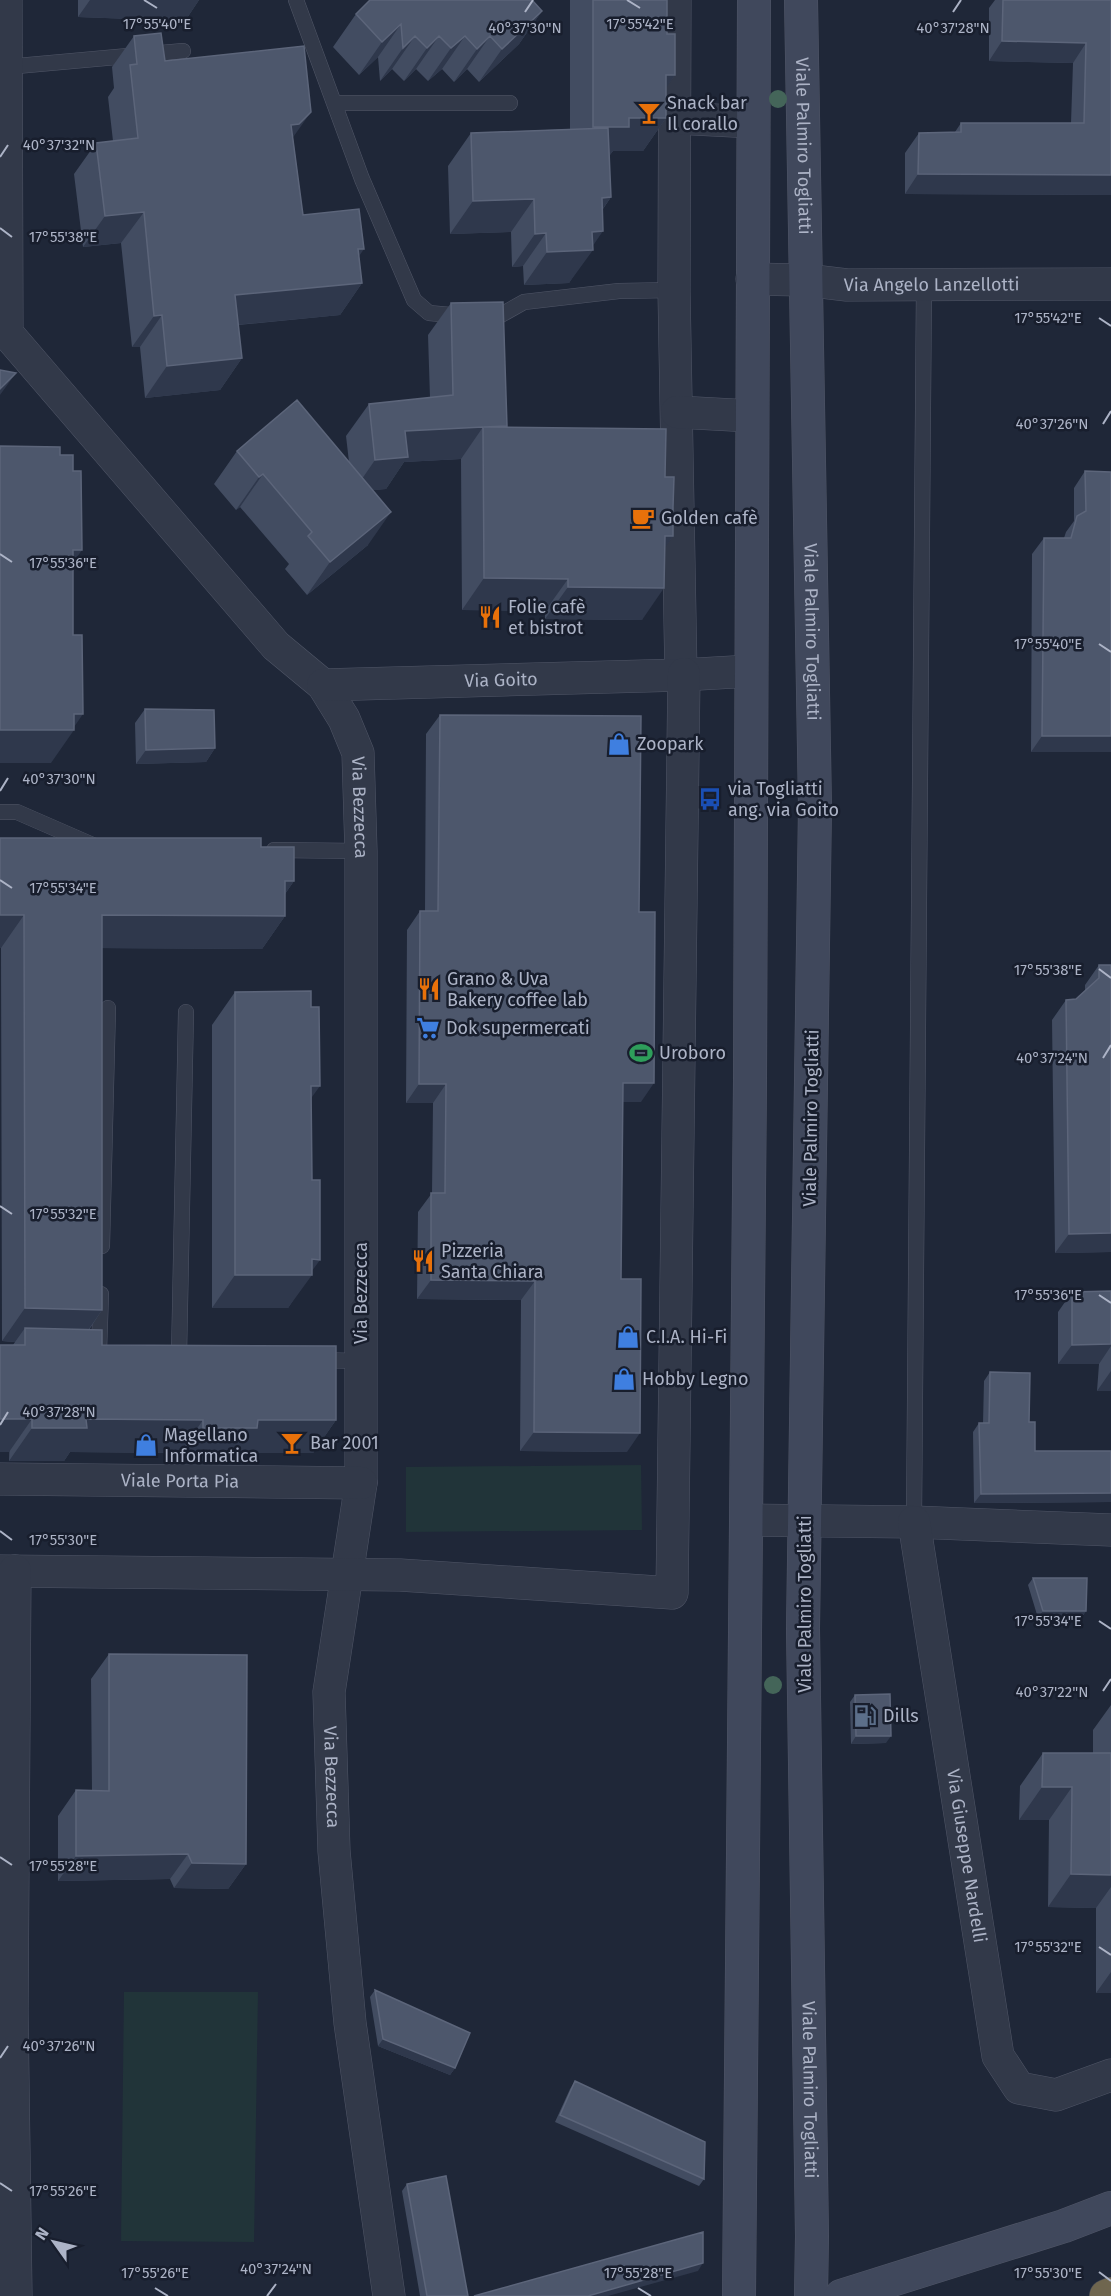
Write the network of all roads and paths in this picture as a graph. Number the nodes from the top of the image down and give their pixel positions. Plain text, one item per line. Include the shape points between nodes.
1 (296, 0) edge
2 (675, 0) edge
3 (754, 0) edge
4 (801, 0) edge
5 (4, 16) edge
6 (183, 51) dead end
7 (6, 67) junction
8 (510, 103) dead end
9 (334, 104) junction
10 (675, 118) junction
11 (753, 122) junction
12 (752, 279) junction
13 (805, 280) junction
14 (1111, 284) edge
15 (924, 285) junction
16 (674, 290) junction
17 (3, 333) edge
18 (677, 412) junction
19 (751, 416) junction
20 (751, 671) junction
21 (682, 675) junction
22 (322, 685) junction
23 (0, 812) edge
24 (104, 850) edge
25 (259, 850) edge
26 (361, 850) junction
27 (108, 1008) dead end
28 (186, 1012) dead end
29 (102, 1258) edge
30 (101, 1282) edge
31 (99, 1354) edge
32 (179, 1356) edge
33 (298, 1359) edge
34 (361, 1361) junction
35 (0, 1479) edge
36 (361, 1483) junction
37 (746, 1520) junction
38 (805, 1522) junction
39 (914, 1522) junction
40 (1111, 1530) edge
41 (8, 1571) edge
42 (348, 1574) junction
43 (6, 2012) edge
44 (1111, 2075) edge
45 (1111, 2208) edge
46 (1111, 2294) edge
47 (16, 2296) edge
48 (389, 2296) edge
49 (739, 2296) edge
50 (811, 2296) edge
51 (841, 2296) edge
52 (1106, 2296) edge

1 - 9 lane
2 - 10 street
3 - 11 street
4 - 13 street, Viale Palmiro Togliatti
5 - 7 street
6 - 7 lane
7 - 17 street
8 - 9 lane
9 - 16 lane via 414,300 429,313 499,316 524,302 619,291
10 - 11 street
10 - 16 street
11 - 12 street
12 - 13 street, Via Angelo Lanzellotti
12 - 19 street
13 - 15 street, Via Angelo Lanzellotti via 847,285
13 - 38 street, Viale Palmiro Togliatti via 815,807
14 - 15 street, Via Angelo Lanzellotti
15 - 39 lane
16 - 18 street
17 - 22 street, Via Bezzecca via 276,646
18 - 19 street
18 - 21 street
19 - 20 street
20 - 21 street
20 - 37 street
21 - 22 street, Via Goito
21 - 42 street via 672,1593
22 - 26 street, Via Bezzecca via 344,719 358,753
23 - 24 lane via 17,812
25 - 26 lane
26 - 34 street, Via Bezzecca
27 - 29 lane
28 - 32 lane
30 - 31 lane
33 - 34 lane
34 - 36 street, Via Bezzecca
35 - 36 street, Viale Porta Pia
36 - 42 street, Via Bezzecca
37 - 38 street
37 - 49 street
38 - 39 street
38 - 50 street, Viale Palmiro Togliatti
39 - 40 street
39 - 44 street, Via Giuseppe Nardelli via 998,2056 1019,2088 1056,2095
41 - 42 street
41 - 43 street
42 - 48 street, Via Bezzecca via 329,1692 334,1851 350,2023
43 - 47 street
45 - 51 street
46 - 52 highway

